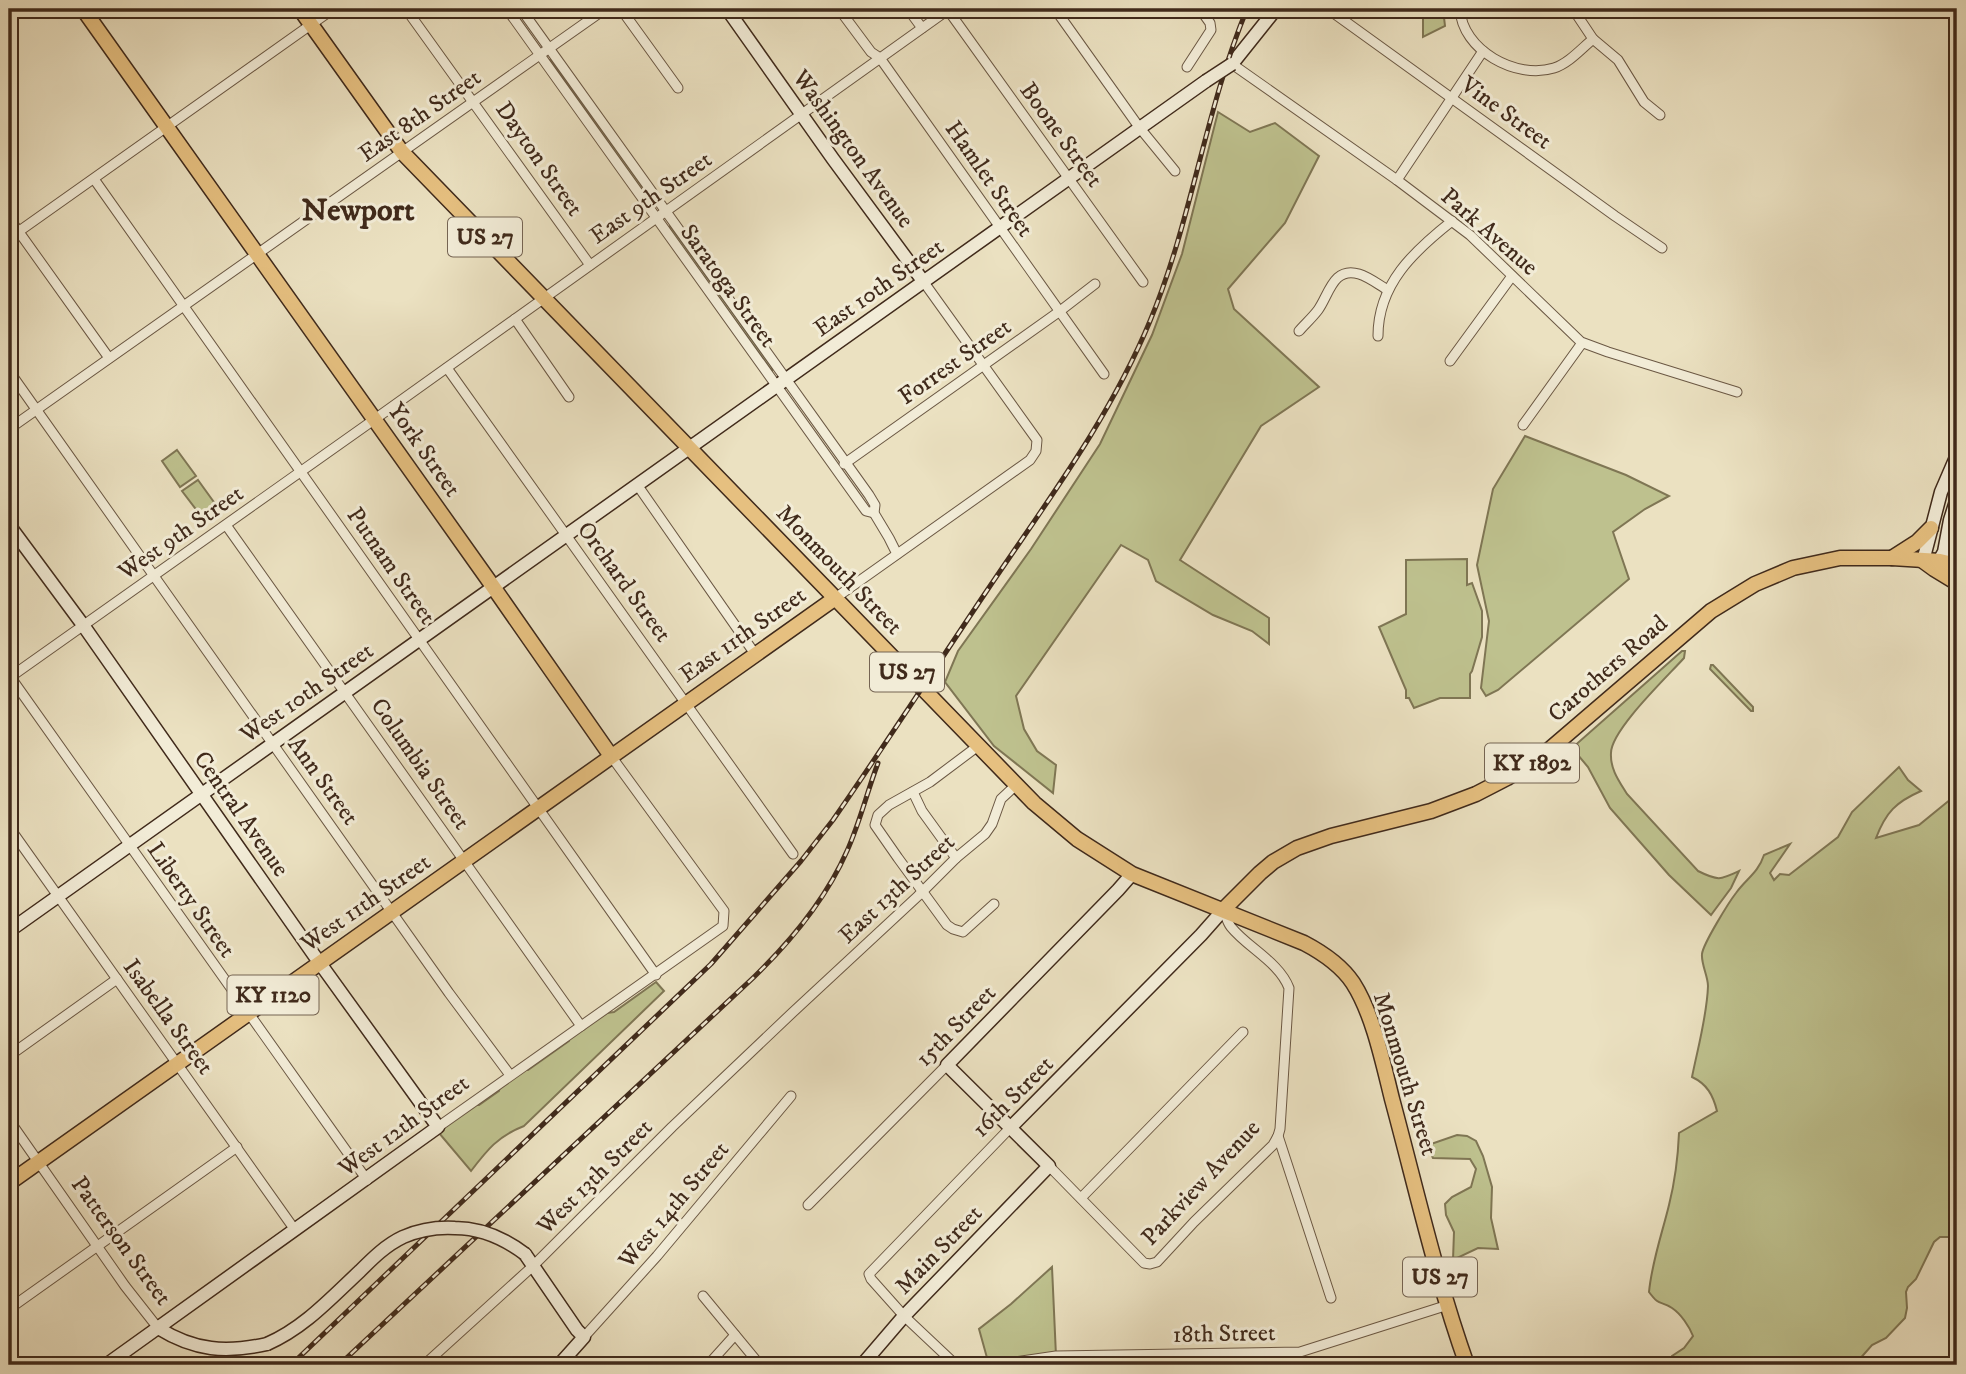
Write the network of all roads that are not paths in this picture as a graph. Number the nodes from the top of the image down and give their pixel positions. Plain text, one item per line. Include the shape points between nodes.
1 (83, 9) edge
2 (300, 9) edge
3 (333, 9) edge
4 (406, 9) edge
5 (507, 9) edge
6 (522, 9) edge
7 (605, 9) edge
8 (621, 9) edge
9 (727, 9) edge
10 (839, 9) edge
11 (908, 9) edge
12 (948, 9) edge
13 (1055, 9) edge
14 (1200, 9) edge
15 (1276, 9) edge
16 (1460, 9) edge
17 (1573, 9) edge
18 (1331, 11) edge
19 (311, 23) junction
20 (922, 28) junction
21 (1593, 39) junction
22 (550, 48) junction
23 (1483, 51) junction
24 (540, 55) junction
25 (880, 58) junction
26 (1232, 64) junction
27 (1187, 67) dead end
28 (678, 88) dead end
29 (1452, 98) junction
30 (474, 101) junction
31 (802, 114) junction
32 (1660, 115) dead end
33 (166, 126) junction
34 (1139, 127) junction
35 (402, 152) junction
36 (1175, 171) dead end
37 (94, 179) junction
38 (1069, 179) junction
39 (1397, 180) junction
40 (666, 211) junction
41 (9, 218) edge
42 (656, 218) junction
43 (1452, 221) junction
44 (1000, 228) junction
45 (18, 232) junction
46 (1662, 248) dead end
47 (257, 255) junction
48 (590, 265) junction
49 (1512, 276) junction
50 (923, 281) junction
51 (1143, 282) dead end
52 (1095, 284) dead end
53 (1388, 290) junction
54 (544, 298) junction
55 (184, 306) junction
56 (1060, 311) junction
57 (515, 319) junction
58 (1299, 331) dead end
59 (1378, 336) dead end
60 (1582, 343) junction
61 (110, 358) junction
62 (1451, 361) dead end
63 (984, 365) junction
64 (447, 368) junction
65 (9, 371) edge
66 (1104, 374) dead end
67 (782, 384) junction
68 (1737, 392) dead end
69 (569, 397) dead end
70 (36, 410) junction
71 (375, 419) junction
72 (1523, 425) dead end
73 (9, 429) edge
74 (689, 449) junction
75 (1036, 451) joint
76 (1957, 455) edge
77 (846, 463) junction
78 (836, 469) junction
79 (301, 472) junction
80 (638, 486) junction
81 (1957, 498) edge
82 (874, 513) junction
83 (9, 525) edge
84 (226, 525) junction
85 (1931, 528) junction
86 (566, 535) junction
87 (897, 554) junction
88 (1892, 558) junction
89 (1932, 564) junction
90 (1957, 565) edge
91 (153, 576) junction
92 (1957, 583) edge
93 (493, 587) junction
94 (834, 599) junction
95 (83, 625) junction
96 (420, 640) junction
97 (755, 654) junction
98 (9, 677) edge
99 (346, 693) junction
100 (686, 702) junction
101 (272, 743) junction
102 (978, 746) junction
103 (611, 756) junction
104 (1016, 785) junction
105 (913, 792) junction
106 (201, 793) junction
107 (538, 808) junction
108 (9, 827) edge
109 (129, 846) junction
110 (793, 854) dead end
111 (956, 858) junction
112 (464, 860) junction
113 (1132, 874) junction
114 (922, 891) junction
115 (58, 896) junction
116 (994, 905) dead end
117 (1224, 909) junction
118 (392, 912) junction
119 (724, 919) joint
120 (9, 931) edge
121 (320, 963) junction
122 (656, 975) junction
123 (117, 979) junction
124 (247, 1013) junction
125 (792, 1013) joint
126 (581, 1026) junction
127 (1243, 1032) dead end
128 (9, 1056) edge
129 (178, 1063) junction
130 (947, 1065) junction
131 (510, 1075) junction
132 (791, 1096) dead end
133 (9, 1120) edge
134 (438, 1127) junction
135 (1011, 1127) junction
136 (1278, 1136) junction
137 (237, 1147) junction
138 (39, 1162) junction
139 (1049, 1166) junction
140 (367, 1180) junction
141 (9, 1183) edge
142 (1081, 1198) junction
143 (808, 1205) dead end
144 (295, 1230) junction
145 (98, 1245) junction
146 (533, 1266) junction
147 (703, 1296) dead end
148 (1331, 1298) dead end
149 (1448, 1305) junction
150 (9, 1310) edge
151 (904, 1316) junction
152 (158, 1328) junction
153 (735, 1335) junction
154 (584, 1337) junction
155 (106, 1365) edge
156 (425, 1365) edge
157 (559, 1365) edge
158 (708, 1365) edge
159 (760, 1365) edge
160 (862, 1365) edge
161 (956, 1365) edge
162 (995, 1365) edge
163 (1467, 1365) edge

1 - 33 main road, York Street
2 - 19 main road, Monmouth Street / US 27
3 - 19 street
4 - 30 street, Dayton Street
5 - 24 street, Saratoga Street
6 - 22 street, Saratoga Street
7 - 22 street, East 8th Street
8 - 28 street
9 - 31 street, Washington Avenue
10 - 25 street, Hamlet Street via 870,52
11 - 20 street
12 - 20 street, East 9th Street
12 - 38 street, Boone Street
13 - 34 street
14 - 27 street via 1211,30
15 - 26 street, East 10th Street
16 - 23 street via 1463,26
17 - 21 street
18 - 29 street, Vine Street
19 - 33 street
19 - 35 main road, Monmouth Street / US 27
20 - 25 street, East 9th Street
21 - 23 street via 1569,60 1539,71 1513,67
21 - 32 street via 1618,60 1644,102
22 - 24 street, East 8th Street
22 - 40 street, Saratoga Street
23 - 29 street
24 - 30 street, East 8th Street
24 - 42 street, Saratoga Street
25 - 31 street, East 9th Street
25 - 44 street, Hamlet Street
26 - 34 street, East 10th Street, bridge
26 - 39 street, Park Avenue
29 - 39 street
29 - 46 street, Vine Street
30 - 35 street, East 8th Street
30 - 48 street, Dayton Street
31 - 40 street, East 9th Street
31 - 50 street, Washington Avenue
33 - 37 street
33 - 47 main road, York Street
34 - 36 street
34 - 38 street, East 10th Street
35 - 47 street, East 8th Street
35 - 54 main road, Monmouth Street / US 27
37 - 45 street
37 - 55 street, Putnam Street
38 - 44 street, East 10th Street
38 - 51 street, Boone Street
39 - 43 street, Park Avenue
40 - 42 street, East 9th Street
40 - 67 street, Saratoga Street
41 - 45 street
42 - 48 street, East 9th Street
42 - 67 street, Saratoga Street
43 - 49 street, Park Avenue
43 - 53 street via 1404,264
44 - 50 street, East 10th Street
44 - 56 street, Hamlet Street
45 - 61 street
47 - 55 street, East 8th Street
47 - 71 main road, York Street
48 - 54 street, East 9th Street
49 - 60 street, Park Avenue
49 - 62 street
50 - 63 street, Washington Avenue
50 - 67 street, East 10th Street
52 - 56 street, Forrest Street
53 - 58 street via 1359,274 1339,276
53 - 59 street
54 - 57 street, East 9th Street
54 - 74 main road, Monmouth Street / US 27
55 - 61 street, East 8th Street
55 - 79 street, Putnam Street
56 - 63 street, Forrest Street
56 - 66 street, Hamlet Street
57 - 64 street, East 9th Street
57 - 69 street
60 - 68 street, Park Avenue
60 - 72 street
61 - 70 street, East 8th Street
63 - 75 street, Washington Avenue via 1037,440
63 - 77 street, Forrest Street
64 - 71 street, East 9th Street
64 - 86 street, Orchard Street
65 - 70 street, Ann Street
67 - 74 street, East 10th Street
67 - 77 street, Saratoga Street
67 - 78 street, Saratoga Street
70 - 73 street, East 8th Street
70 - 91 street, Ann Street
71 - 79 street, West 9th Street
71 - 93 main road, York Street
74 - 80 street, East 10th Street
74 - 94 main road, Monmouth Street / US 27
75 - 87 street, East 11th Street via 1030,460
76 - 85 street
77 - 78 street, Forrest Street
77 - 82 street, Saratoga Street via 875,505
78 - 82 street, Saratoga Street via 866,510
79 - 84 street, West 9th Street
79 - 96 street, Putnam Street
80 - 86 street, East 10th Street
80 - 97 street
81 - 89 street via 1944,552
82 - 87 street, Saratoga Street
83 - 95 street, Central Avenue
84 - 91 street, West 9th Street
84 - 99 street, Columbia Street
85 - 88 main road
85 - 89 street
86 - 93 street, East 10th Street
86 - 100 street, Orchard Street
87 - 94 street, East 11th Street
88 - 89 main road, Carothers Road / KY 1892
88 - 117 main road, Carothers Road / KY 1892 via 1815,561 1745,589 1712,611 1543,755 1507,778 1431,811 1297,848 1273,862
89 - 90 main road, KY 1892
89 - 92 main road, KY 1892
91 - 95 street, West 9th Street
91 - 101 street, Ann Street
93 - 96 street, West 10th Street
93 - 103 main road, York Street
94 - 97 main road, East 11th Street
94 - 102 main road, Monmouth Street / US 27
95 - 98 street, West 9th Street
95 - 106 street, Central Avenue
96 - 99 street, West 10th Street
96 - 107 street, Putnam Street
97 - 100 main road, East 11th Street
98 - 109 street, Liberty Street
99 - 101 street, West 10th Street
99 - 112 street, Columbia Street
100 - 103 main road, East 11th Street
100 - 110 street, Orchard Street
101 - 106 street, West 10th Street
101 - 118 street, Ann Street
102 - 104 main road, Monmouth Street / US 27
102 - 105 street
103 - 107 main road, West 11th Street / KY 1120
103 - 119 street, York Street via 717,901
104 - 111 street, East 13th Street via 1002,799 985,835
104 - 113 main road, Monmouth Street / US 27 via 1077,839
105 - 111 street
105 - 114 street via 889,805 875,820 876,828
106 - 109 street, West 10th Street
106 - 121 street, Central Avenue
107 - 112 main road, West 11th Street / KY 1120
107 - 122 street, Putnam Street
108 - 115 street, Isabella Street
109 - 115 street, West 10th Street
109 - 124 street, Liberty Street
111 - 114 street, East 13th Street
112 - 118 main road, West 11th Street / KY 1120
112 - 126 street, Columbia Street
113 - 117 main road, Monmouth Street / US 27
113 - 130 street, 15th Street
114 - 116 street via 947,925 962,932
114 - 125 street, East 13th Street
115 - 120 street, West 10th Street
115 - 123 street, Isabella Street
117 - 135 street, 16th Street
117 - 136 street, Parkview Avenue via 1229,925 1276,969 1289,988
117 - 149 main road, Monmouth Street / US 27 via 1326,956 1343,971 1362,1000 1392,1097 1388,1112 1407,1180 1415,1189
118 - 121 main road, West 11th Street / KY 1120
118 - 131 street, Ann Street
119 - 122 street, West 12th Street via 723,926
121 - 124 main road, West 11th Street / KY 1120
121 - 134 street, Central Avenue
122 - 126 street, West 12th Street
123 - 128 street
123 - 129 street, Isabella Street
124 - 129 main road, West 11th Street / KY 1120
124 - 140 street, Liberty Street
125 - 146 street, West 13th Street
126 - 131 street, West 12th Street
127 - 142 street
129 - 137 street, Isabella Street
129 - 138 main road, West 11th Street / KY 1120
130 - 135 street, Parkview Avenue
130 - 143 street, 15th Street
131 - 134 street, West 12th Street
132 - 154 street, West 14th Street
133 - 138 street, Patterson Street
134 - 140 street, West 12th Street
135 - 139 street, Parkview Avenue
135 - 151 street, 16th Street via 869,1274
136 - 142 street, Parkview Avenue via 1154,1264 1144,1263
136 - 148 street
137 - 144 street, Isabella Street
137 - 145 street
138 - 141 main road, West 11th Street / KY 1120
138 - 145 street, Patterson Street
139 - 142 street, Parkview Avenue
139 - 151 street, Main Street
140 - 144 street, West 12th Street
144 - 152 street, West 12th Street
145 - 150 street
145 - 152 street, Patterson Street
146 - 152 street, Patterson Street, bridge via 525,1254 500,1238 448,1227 391,1243 309,1319 267,1344 216,1349 182,1341
146 - 154 street
146 - 156 street, West 13th Street
147 - 153 street
149 - 162 street, 18th Street via 1300,1352 1056,1356
149 - 163 main road, Monmouth Street / US 27
151 - 160 street, Main Street
151 - 161 street
152 - 155 street, West 12th Street
153 - 158 street
153 - 159 street
154 - 157 street

